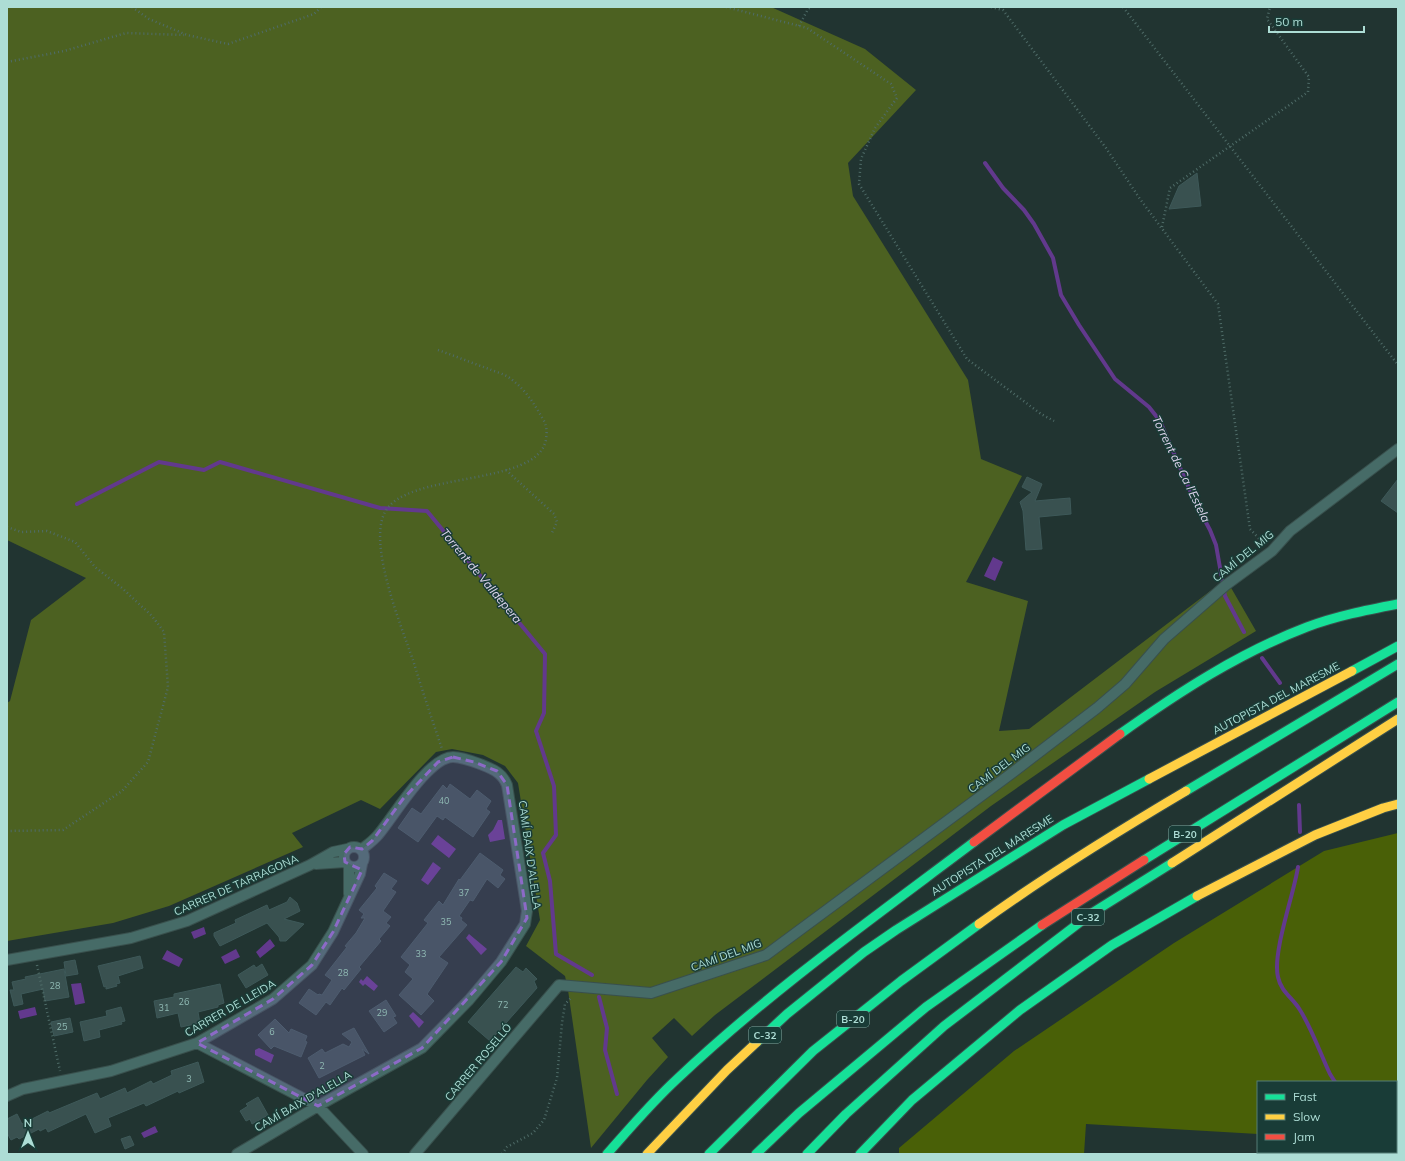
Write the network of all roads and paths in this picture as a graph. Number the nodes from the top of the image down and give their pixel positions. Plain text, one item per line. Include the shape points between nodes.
1 (132, 7) edge
2 (321, 7) edge
3 (726, 7) edge
4 (812, 7) edge
5 (991, 7) edge
6 (1000, 7) edge
7 (1123, 7) edge
8 (1270, 7) edge
9 (807, 8) edge
10 (1003, 10) junction
11 (799, 26) junction
12 (187, 35) junction
13 (7, 62) edge
14 (1230, 146) junction
15 (1162, 228) junction
16 (438, 350) dead end
17 (1398, 365) edge
18 (1054, 421) dead end
19 (1398, 449) edge
20 (506, 470) junction
21 (7, 527) edge
22 (551, 535) dead end
23 (1272, 551) junction
24 (1398, 604) edge
25 (1398, 646) edge
26 (1398, 664) edge
27 (1398, 702) edge
28 (1398, 718) edge
29 (445, 759) junction
30 (1398, 804) edge
31 (7, 831) edge
32 (347, 849) junction
33 (362, 849) junction
34 (347, 864) junction
35 (362, 864) junction
36 (310, 865) junction
37 (349, 896) junction
38 (896, 930) junction
39 (34, 955) junction
40 (7, 960) edge
41 (837, 962) dead end
42 (818, 972) dead end
43 (559, 985) joint
44 (581, 986) junction
45 (770, 998) junction
46 (197, 1043) junction
47 (62, 1079) junction
48 (7, 1096) edge
49 (318, 1106) junction
50 (237, 1154) edge
51 (364, 1154) edge
52 (415, 1154) edge
53 (502, 1154) edge
54 (606, 1154) edge
55 (647, 1154) edge
56 (709, 1154) edge
57 (756, 1154) edge
58 (807, 1154) edge
59 (860, 1154) edge

1 - 12 path via 149,19
2 - 12 path via 314,14 228,44
3 - 11 path
4 - 9 path
5 - 10 path
6 - 10 path
7 - 14 path
8 - 14 path via 1267,19 1309,76 1308,92
9 - 11 path
10 - 15 path
11 - 18 path via 807,28 891,84 897,98 875,128 861,159 859,184 967,359
12 - 13 path via 126,33 64,51
14 - 15 path via 1170,188
14 - 17 path
15 - 23 path via 1218,304 1250,529
16 - 20 path via 510,378 531,399 546,425 545,445 534,459
19 - 23 street, CAMÍ DEL MIG via 1290,531
20 - 22 path via 554,514 557,522
20 - 29 path via 423,489 391,504 383,518 381,545 387,580
21 - 31 path via 21,532 47,531 75,542 95,567 152,616 164,632 168,687 148,762 122,791 63,830
23 - 44 street, CAMÍ DEL MIG via 1226,585 1164,639 1125,684 1097,708 996,786 766,955 651,993
24 - 45 highway via 1373,607 1309,626 1270,642 1184,689 1131,724
25 - 38 highway, AUTOPISTA DEL MARESME / C-32 via 1063,825
26 - 56 highway, B-20 via 1118,832 1012,900 813,1051
27 - 57 highway, B-20 via 1059,914 926,1006 799,1113
28 - 58 highway, C-32 via 1092,913 944,1026 846,1114
29 - 33 street via 438,762 403,799 378,835
29 - 49 street, CAMÍ BAIX D'ALELLA via 452,757 474,762 497,771 504,778 527,910 525,924 501,962 422,1048
30 - 59 highway via 1315,835 1200,894 1112,945 1020,1010 912,1100
32 - 33 street via 356,846
32 - 34 street via 344,854
32 - 36 street, CARRER DE TARRAGONA via 333,852
33 - 35 street via 365,855
34 - 35 street via 356,867
34 - 36 street, CARRER DE TARRAGONA
34 - 37 street, CARRER DE LLEIDA
35 - 37 street, CARRER DE LLEIDA
36 - 39 street, CARRER DE TARRAGONA via 187,921 131,938
37 - 46 street, CARRER DE LLEIDA via 333,932 312,965 272,999
38 - 41 highway
38 - 55 highway, AUTOPISTA DEL MARESME / C-32 via 864,952 787,1014 727,1070
39 - 40 street, CARRER DE TARRAGONA
39 - 47 path
42 - 45 highway
43 - 44 street, CAMÍ DEL MIG
43 - 52 street, CARRER ROSELLÓ
44 - 53 path via 566,1004 557,1078 544,1120 533,1133 507,1147
45 - 54 highway via 687,1069
46 - 47 street, CARRER DE LLEIDA via 111,1071
46 - 49 street
47 - 48 street, CARRER DE LLEIDA
49 - 50 street, CAMÍ BAIX D'ALELLA
49 - 51 street

